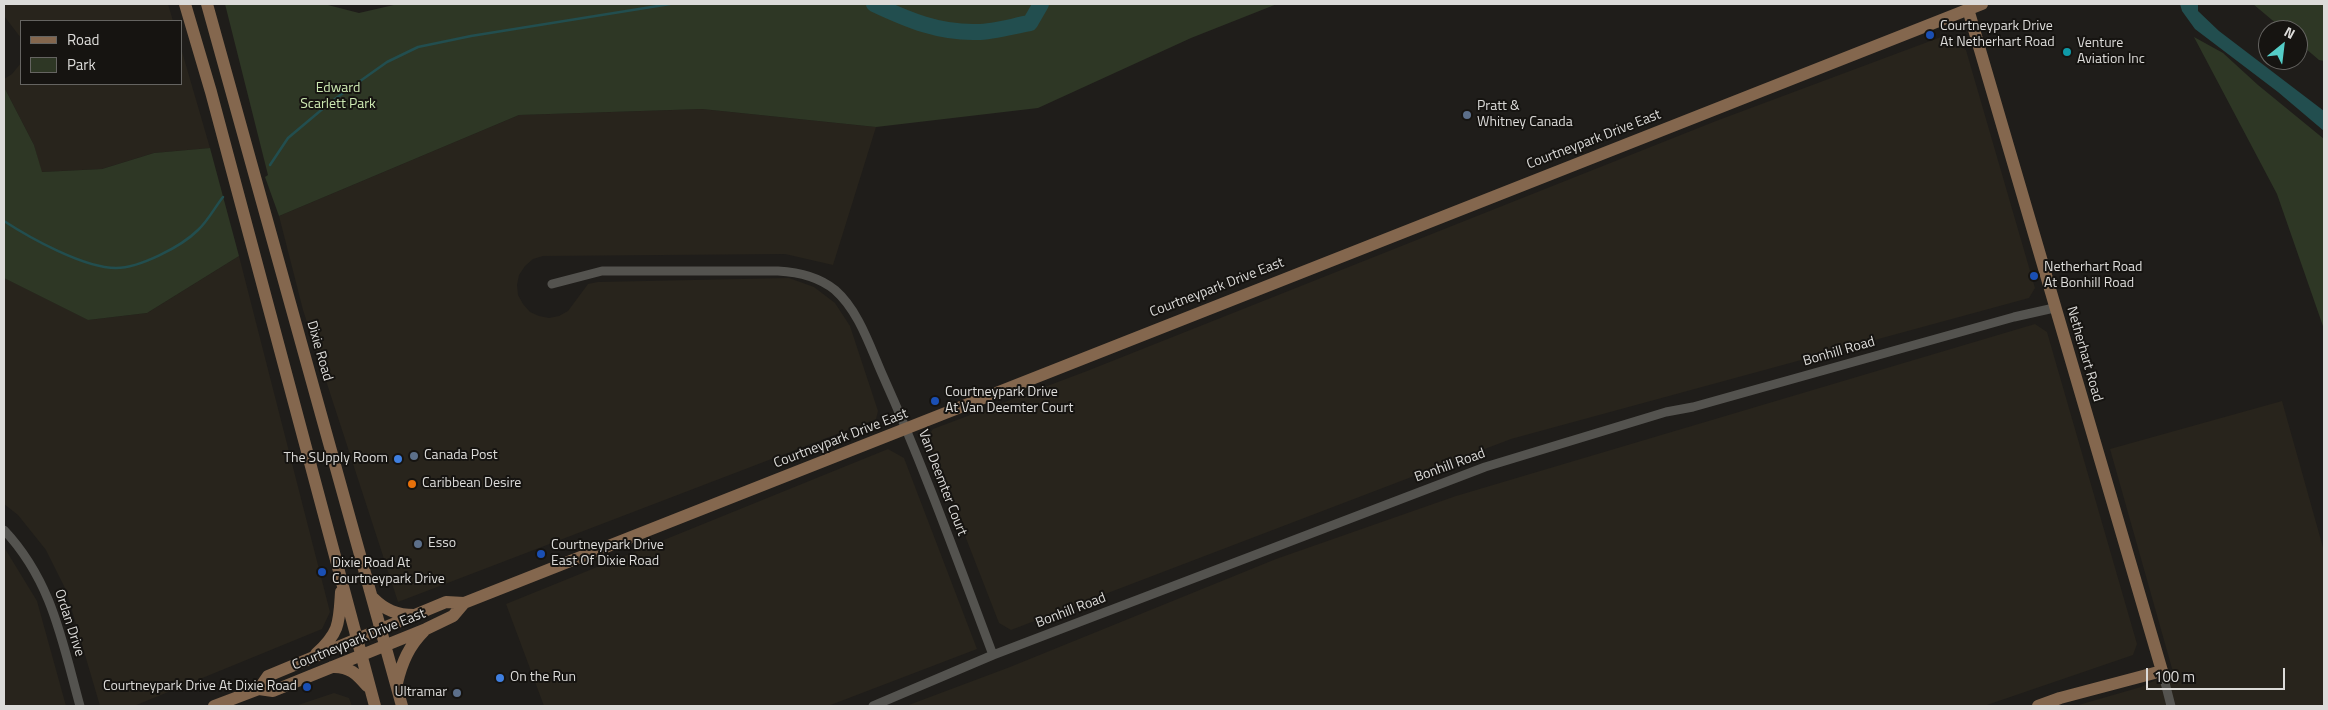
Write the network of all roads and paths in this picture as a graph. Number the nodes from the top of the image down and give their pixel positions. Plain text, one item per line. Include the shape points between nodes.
1 (185, 4) edge
2 (207, 4) edge
3 (1982, 4) edge
4 (1968, 9) junction
5 (230, 87) junction
6 (211, 92) junction
7 (266, 215) junction
8 (246, 220) junction
9 (552, 284) dead end
10 (2054, 308) junction
11 (907, 429) junction
12 (4, 530) edge
13 (342, 580) junction
14 (373, 598) junction
15 (464, 602) junction
16 (416, 615) junction
17 (381, 629) junction
18 (426, 629) junction
19 (357, 640) junction
20 (385, 645) junction
21 (360, 655) junction
22 (993, 655) junction
23 (310, 659) junction
24 (330, 667) junction
25 (2162, 671) junction
26 (397, 686) junction
27 (259, 689) junction
28 (371, 690) junction
29 (80, 706) edge
30 (214, 706) edge
31 (375, 706) edge
32 (402, 706) edge
33 (873, 706) edge
34 (2038, 706) edge
35 (2171, 706) edge

1 - 6 street
2 - 5 street, Dixie Road
3 - 4 street, Courtneypark Drive East
4 - 10 street, Netherhart Road
4 - 11 street, Courtneypark Drive East via 1125,340
5 - 6 street
5 - 7 street, Dixie Road
6 - 8 street
7 - 8 street
7 - 14 street, Dixie Road
8 - 13 street
9 - 11 street, Van Deemter Court via 602,271 778,271 797,272 817,279 834,290 858,321
10 - 22 street, Bonhill Road via 1666,412 1485,467
10 - 25 street, Netherhart Road
11 - 15 street, Courtneypark Drive East
11 - 22 street, Van Deemter Court
12 - 29 street, Ordan Drive via 24,551 50,600
13 - 19 street
13 - 23 street via 338,629
14 - 16 street via 396,614
14 - 17 street, Dixie Road
15 - 16 street, Courtneypark Drive East via 446,602
15 - 18 street, Courtneypark Drive East via 453,616
16 - 17 street, Courtneypark Drive East
17 - 19 street, Courtneypark Drive East
17 - 20 street, Dixie Road
18 - 20 street, Courtneypark Drive East
18 - 26 street via 414,641 402,663
19 - 21 street
19 - 23 street, Courtneypark Drive East
20 - 21 street, Courtneypark Drive East
20 - 26 street, Dixie Road
21 - 24 street, Courtneypark Drive East
21 - 28 street
22 - 33 street, Bonhill Road
23 - 27 street, Courtneypark Drive East via 268,676
24 - 27 street, Courtneypark Drive East via 273,692
24 - 28 street via 349,669
25 - 34 street
25 - 35 street, Netherhart Road
26 - 32 street, Dixie Road
27 - 30 street, Courtneypark Drive East
28 - 31 street

